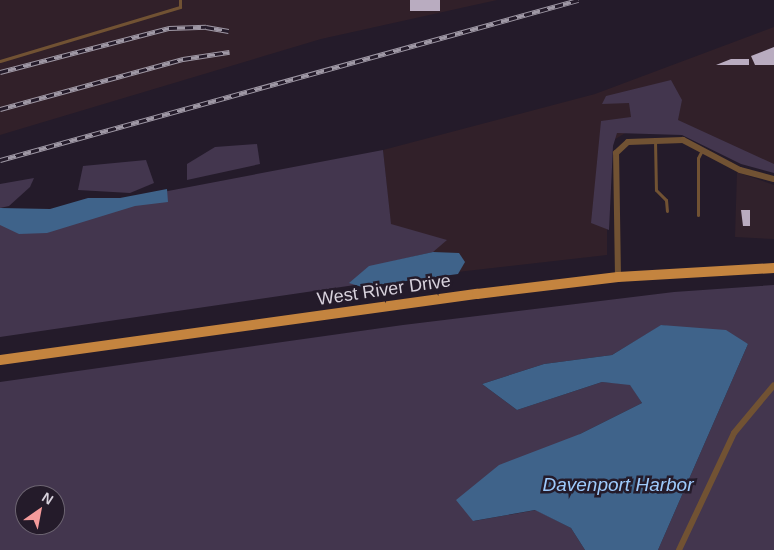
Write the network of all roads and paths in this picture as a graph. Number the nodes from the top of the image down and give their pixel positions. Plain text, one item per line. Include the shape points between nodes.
1 (180, 0) edge
2 (0, 61) edge
3 (655, 140) junction
4 (702, 150) junction
5 (774, 179) edge
6 (667, 212) dead end
7 (698, 215) dead end
8 (774, 268) edge
9 (618, 277) junction
10 (0, 360) edge
11 (774, 385) edge
12 (679, 550) edge

1 - 2 lane via 180,7
3 - 4 street via 683,140
3 - 6 lane via 656,190 666,200
3 - 9 street via 628,142 616,153
4 - 5 street via 740,170
4 - 7 lane via 698,158
8 - 9 main road, West River Drive
9 - 10 main road, West River Drive
11 - 12 street via 734,433

